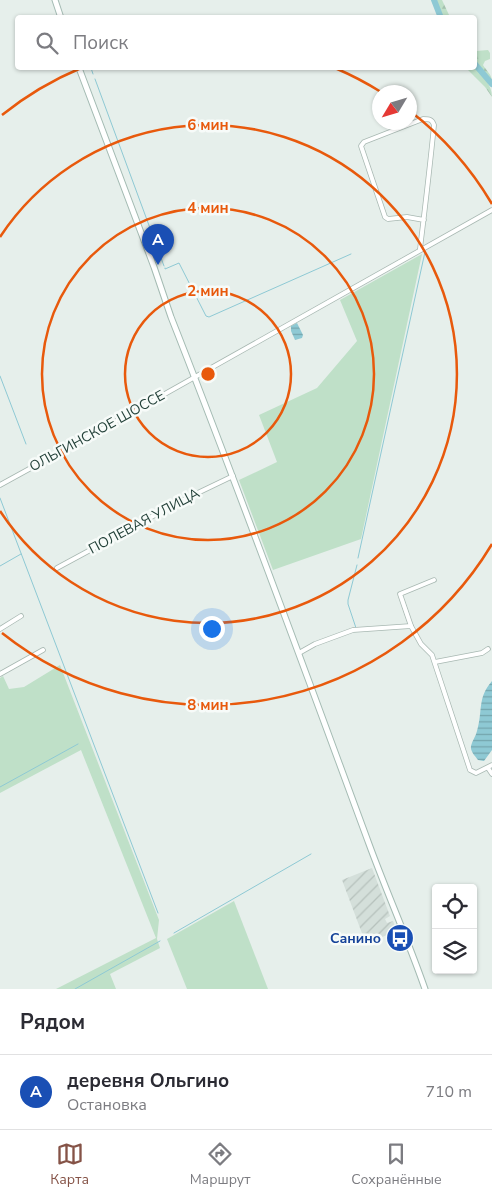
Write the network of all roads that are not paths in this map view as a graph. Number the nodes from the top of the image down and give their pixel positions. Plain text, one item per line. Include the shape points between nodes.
1 (55, 0) edge
2 (60, 15) edge
3 (80, 70) edge
4 (492, 210) edge
5 (424, 220) junction
6 (420, 249) junction
7 (195, 377) junction
8 (232, 476) junction
9 (0, 485) edge
10 (57, 568) dead end
11 (434, 580) dead end
12 (21, 616) dead end
13 (411, 626) junction
14 (0, 629) edge
15 (488, 649) dead end
16 (43, 650) dead end
17 (299, 652) junction
18 (435, 662) junction
19 (0, 674) edge
20 (492, 765) edge
21 (488, 768) junction
22 (492, 774) edge
23 (425, 989) edge

1 - 2 street
3 - 7 street
4 - 6 street, ОЛЬГИНСКОЕ ШОССЕ
5 - 5 street via 385,217 360,146 429,119 434,125
5 - 6 street
6 - 7 street, ОЛЬГИНСКОЕ ШОССЕ
7 - 8 street
7 - 9 street, ОЛЬГИНСКОЕ ШОССЕ
8 - 10 street, ПОЛЕВАЯ УЛИЦА
8 - 17 street
11 - 13 street via 400,594
12 - 14 street
13 - 17 street via 353,630
13 - 18 street
15 - 18 street
16 - 19 street
17 - 23 street
18 - 21 street via 470,770 476,773
20 - 21 street
21 - 22 street

